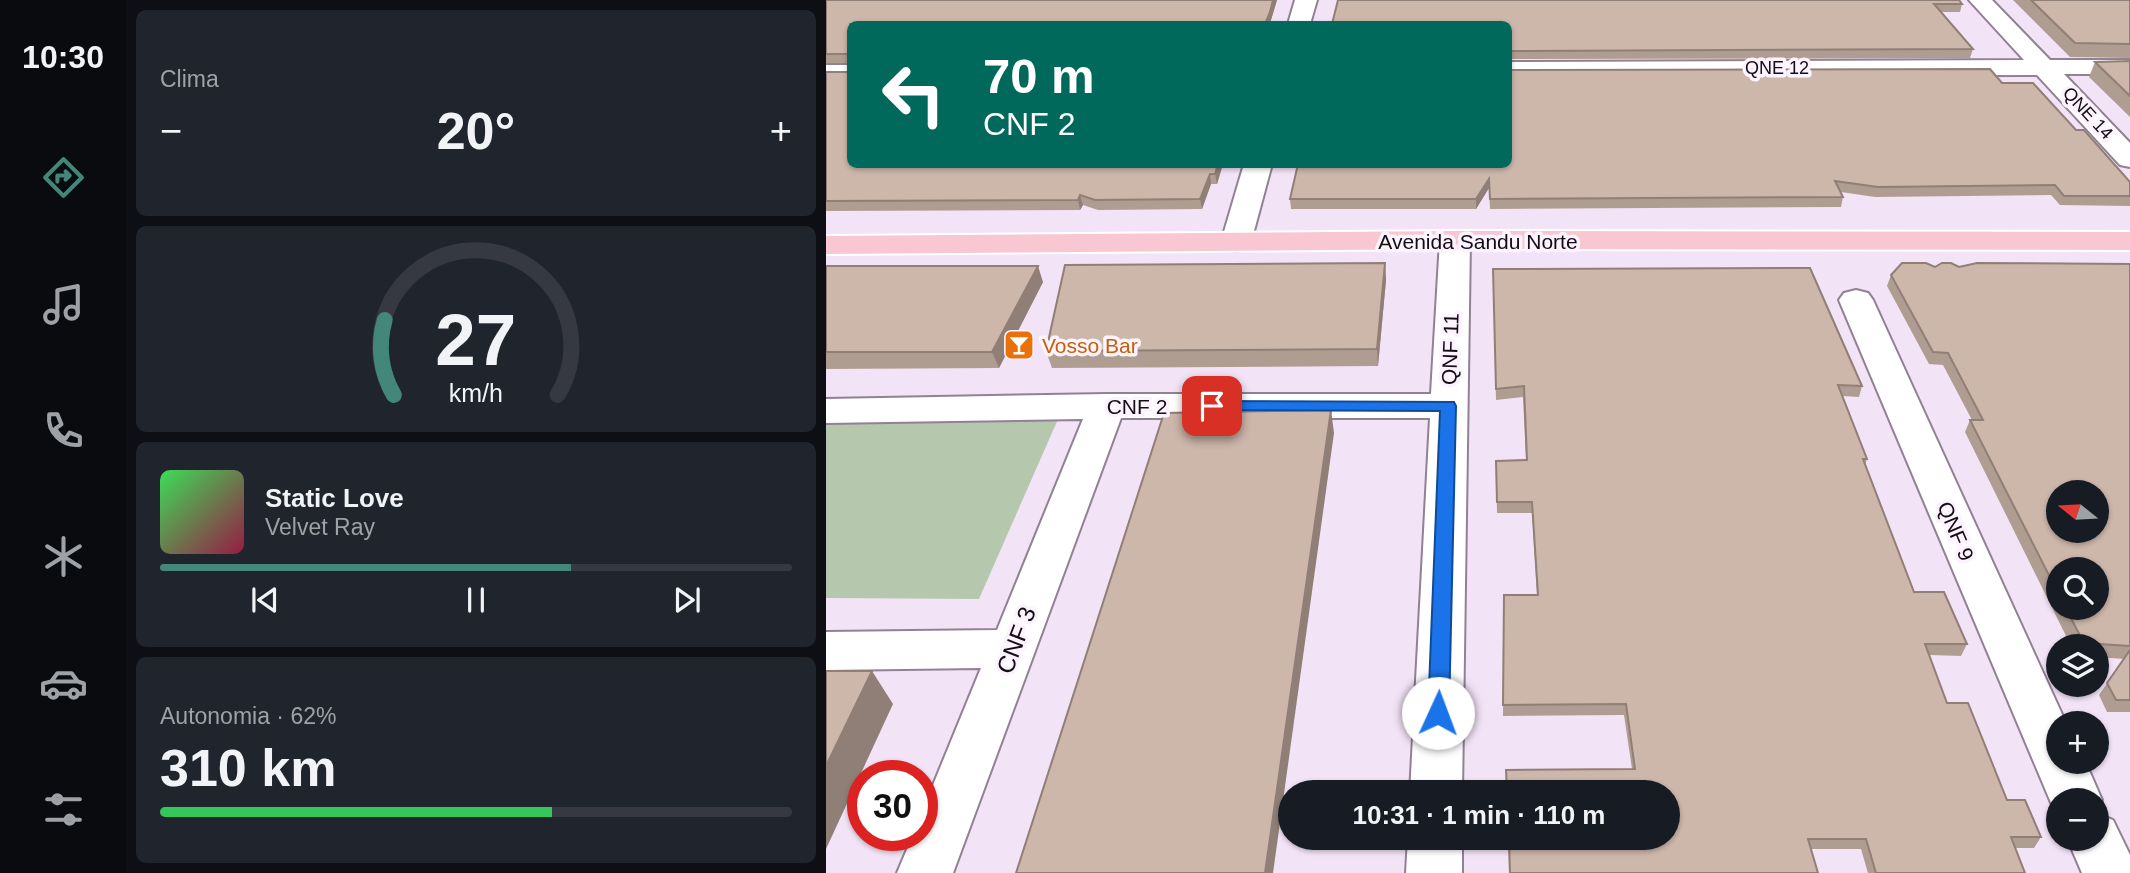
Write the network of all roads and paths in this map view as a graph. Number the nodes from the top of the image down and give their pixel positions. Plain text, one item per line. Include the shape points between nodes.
1 (1306, 0) edge
2 (1980, 0) edge
3 (1300, 21) edge
4 (2045, 67) junction
5 (2130, 67) edge
6 (1512, 69) edge
7 (826, 72) edge
8 (847, 72) edge
9 (2130, 159) edge
10 (1257, 168) edge
11 (1455, 240) junction
12 (2130, 241) edge
13 (1236, 242) junction
14 (826, 244) edge
15 (1856, 300) dead end
16 (1448, 406) junction
17 (1107, 407) junction
18 (826, 411) edge
19 (1012, 649) junction
20 (826, 651) edge
21 (2046, 734) edge
22 (1436, 780) edge
23 (1435, 850) edge
24 (2100, 851) edge
25 (925, 873) edge
26 (1434, 873) edge
27 (2110, 873) edge

1 - 3 street
2 - 4 street, QNE 14
4 - 5 street, QNE 12
4 - 6 street, QNE 12
4 - 9 street, QNE 14
7 - 8 street
10 - 13 street
11 - 12 main road, Avenida Sandu Norte
11 - 13 main road, Avenida Sandu Norte
11 - 16 street, QNF 11
13 - 14 main road, Avenida Sandu Norte
15 - 21 street, QNF 9
16 - 17 street, CNF 2
16 - 22 street, QNF 11
17 - 18 street, CNF 2
17 - 19 street, CNF 3
19 - 20 street
19 - 25 street, CNF 3
23 - 26 street
24 - 27 street

